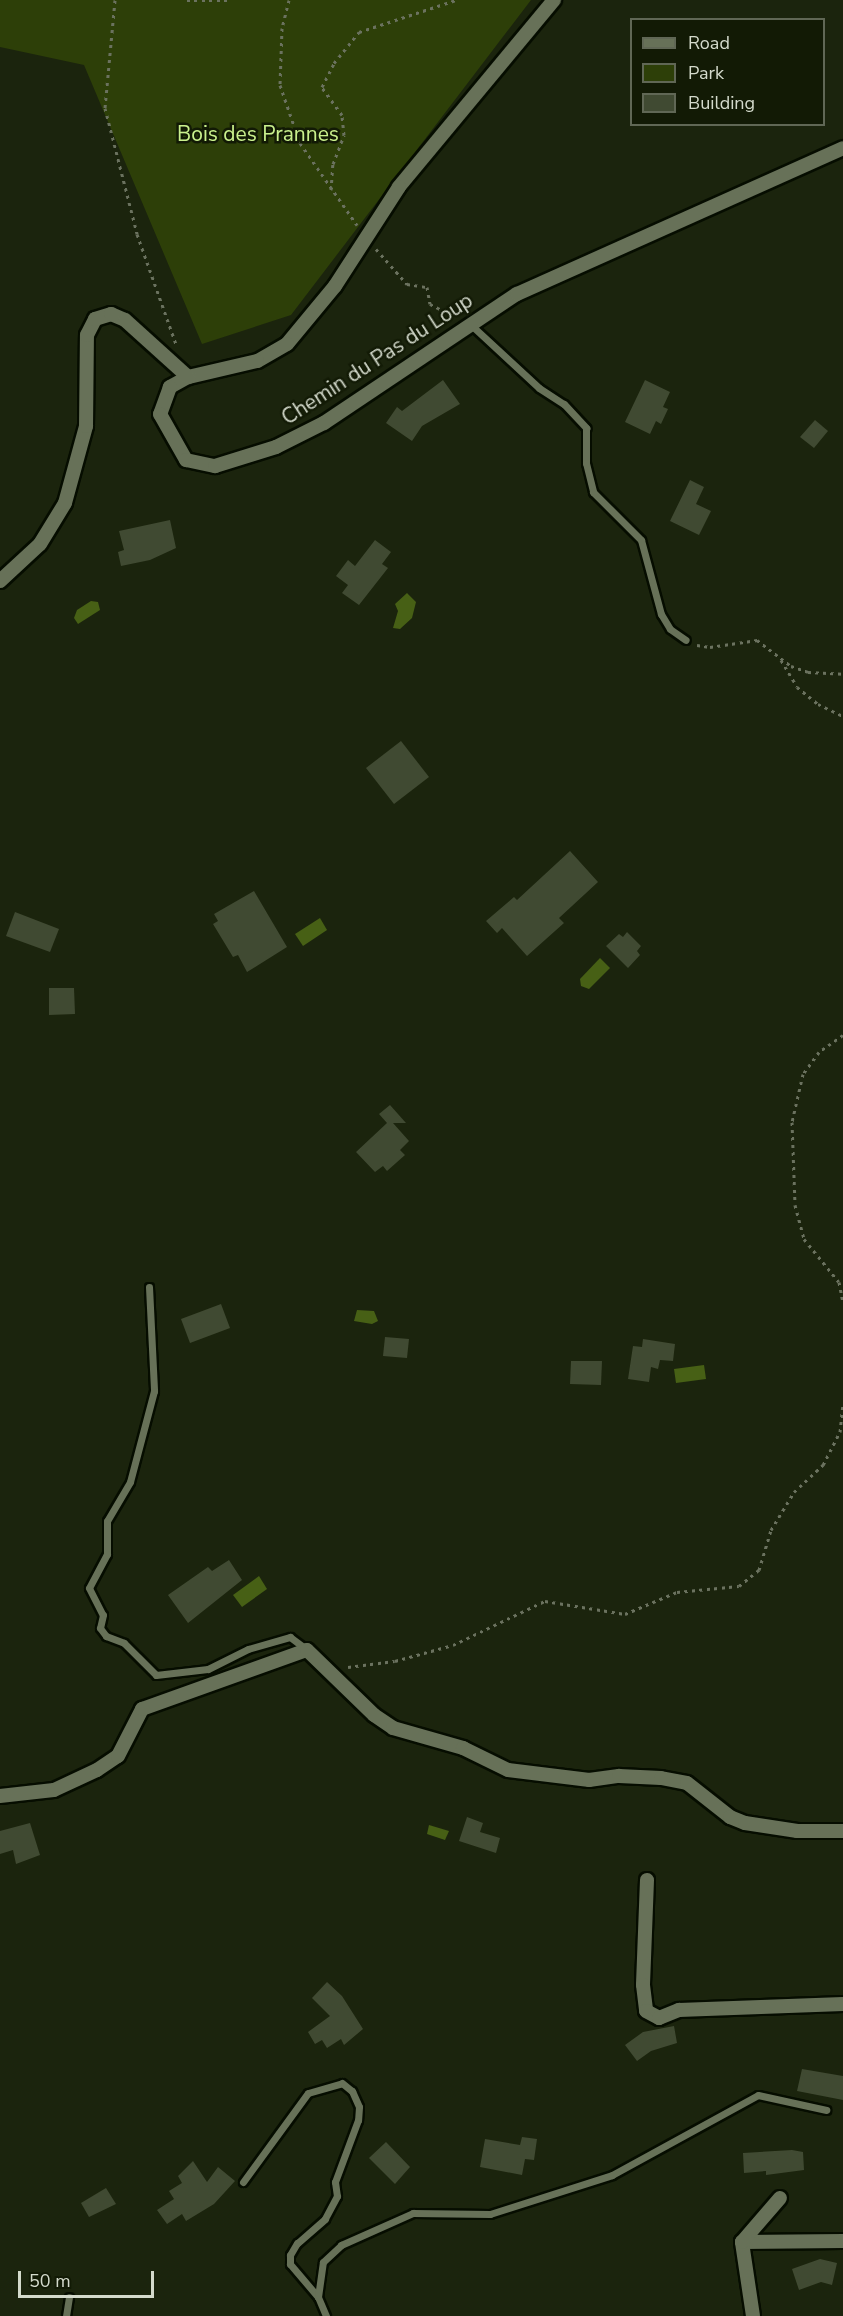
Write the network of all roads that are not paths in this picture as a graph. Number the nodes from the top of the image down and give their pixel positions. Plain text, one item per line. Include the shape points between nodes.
1 (554, 0) edge
2 (843, 148) edge
3 (470, 324) junction
4 (188, 377) junction
5 (0, 581) edge
6 (686, 640) road end
7 (149, 1287) dead end
8 (307, 1650) junction
9 (0, 1796) edge
10 (843, 1831) edge
11 (647, 1880) dead end
12 (843, 2004) edge
13 (826, 2110) dead end
14 (243, 2182) dead end
15 (780, 2198) dead end
16 (843, 2241) edge
17 (742, 2242) junction
18 (69, 2297) dead end
19 (318, 2297) junction
20 (66, 2316) edge
21 (326, 2316) edge
22 (753, 2316) edge

1 - 4 street, Chemin du Pas du Loup via 438,138 365,236 334,286 287,344 257,361
2 - 3 street, Chemin du Pas du Loup via 517,294
3 - 4 street, Chemin du Pas du Loup via 324,423 276,447 215,466 186,460 160,414 170,387
3 - 6 lane via 586,428 586,463 593,492 641,540 661,614 670,629
4 - 5 street via 125,320 111,314 96,319 87,335 86,426 65,503 40,544
7 - 8 lane via 154,1391 129,1482 107,1521 107,1554 88,1588 103,1615 100,1628 106,1636 124,1643 156,1676 208,1669 248,1649 290,1637
8 - 9 street via 142,1709 118,1756 86,1775 54,1790
8 - 10 street via 374,1715 393,1728 463,1748 508,1770 589,1780 619,1776 661,1778 687,1783 730,1817 745,1823 797,1831
11 - 12 street via 643,1985 646,2011 659,2018 679,2010
13 - 19 lane via 758,2095 612,2175 490,2214 413,2213 340,2246 323,2262
14 - 19 lane via 308,2093 342,2083 352,2091 359,2107 358,2120 335,2182 337,2196 325,2219 297,2243 290,2255 295,2273
15 - 17 street
16 - 17 street
17 - 22 street
18 - 20 lane
19 - 21 lane

